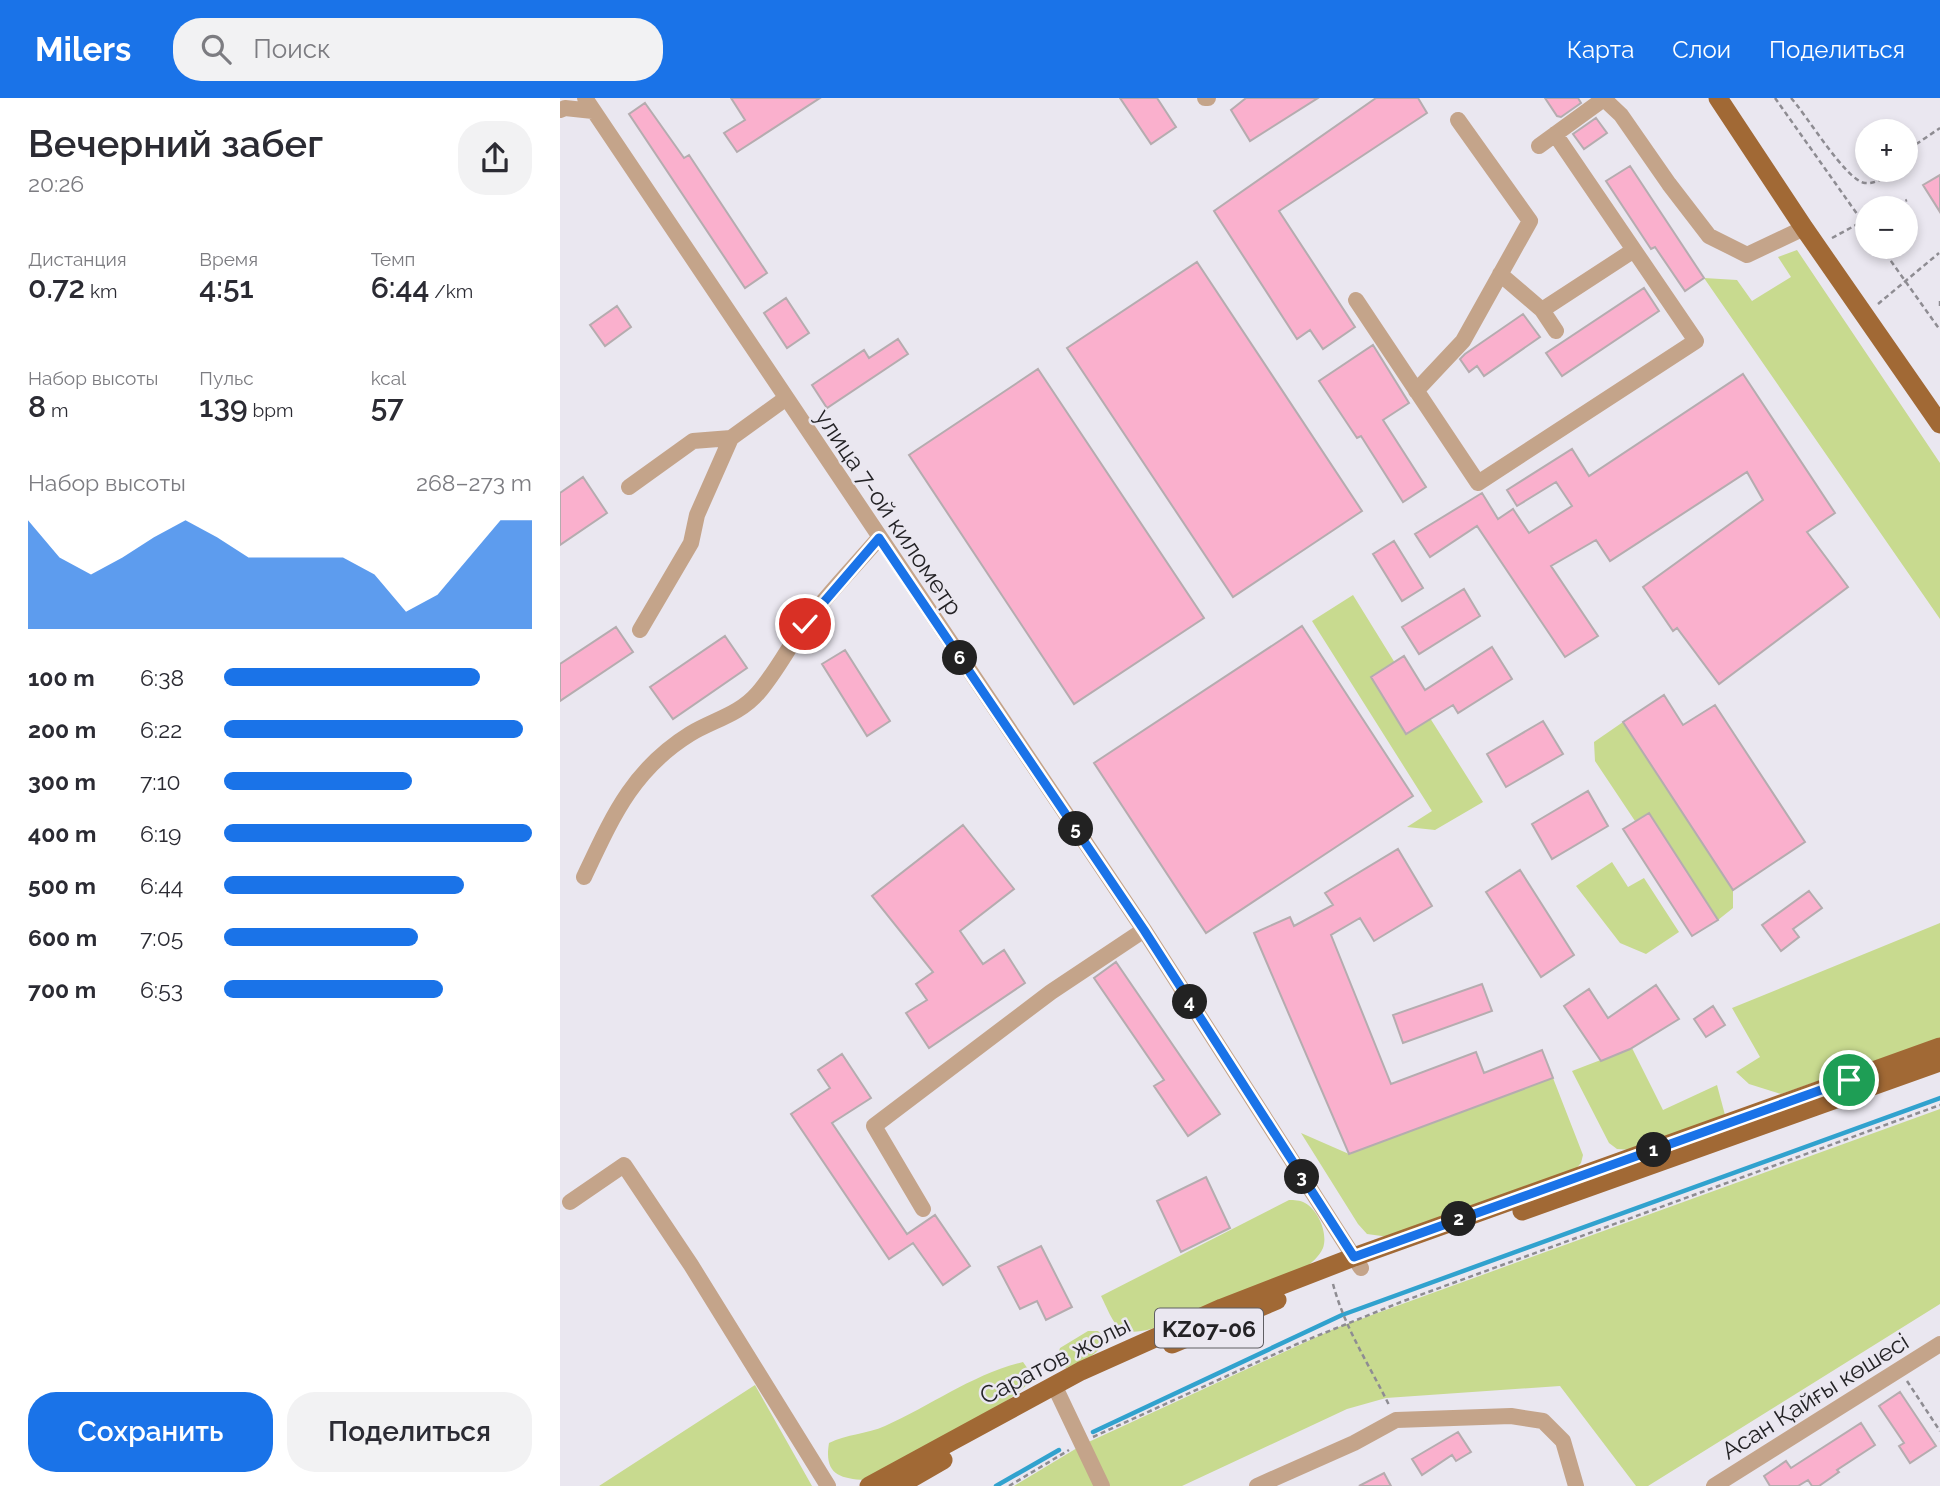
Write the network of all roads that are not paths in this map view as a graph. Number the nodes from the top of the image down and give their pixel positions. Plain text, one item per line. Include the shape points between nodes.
1 (1718, 98) edge
2 (1605, 99) edge
3 (589, 104) edge
4 (560, 110) edge
5 (1458, 120) dead end
6 (1555, 134) junction
7 (1539, 146) dead end
8 (1804, 228) junction
9 (1634, 250) junction
10 (1500, 274) junction
11 (1356, 300) dead end
12 (1542, 310) junction
13 (1556, 331) dead end
14 (1416, 391) junction
15 (785, 398) junction
16 (1937, 412) edge
17 (731, 438) junction
18 (629, 487) dead end
19 (879, 538) junction
20 (640, 630) dead end
21 (584, 877) dead end
22 (1144, 930) junction
23 (1940, 1047) edge
24 (1940, 1062) edge
25 (1603, 1176) junction
26 (570, 1202) dead end
27 (923, 1209) dead end
28 (1358, 1262) junction
29 (1940, 1344) edge
30 (1057, 1391) junction
31 (828, 1486) edge
32 (869, 1486) edge
33 (898, 1486) edge
34 (1102, 1486) edge
35 (1256, 1486) edge
36 (1576, 1486) edge
37 (1714, 1486) edge

1 - 8 main road
2 - 6 street
2 - 8 street via 1709,236 1747,255
3 - 4 street
3 - 15 street, улица 7-ой километр
5 - 10 street via 1530,221
6 - 7 street
6 - 9 street
8 - 16 main road
9 - 12 street
9 - 14 street via 1696,341 1478,483
10 - 12 street
10 - 14 street via 1462,341
11 - 14 street
12 - 13 street
15 - 17 street
15 - 19 street, улица 7-ой километр
17 - 18 street via 693,441
17 - 20 street via 697,515 691,543
19 - 21 street via 805,624 757,695 692,733 637,780 610,821
19 - 22 street, улица 7-ой километр
22 - 27 street via 1051,992 874,1126
22 - 28 street, улица 7-ой километр
23 - 25 main road, Саратов жолы / KZ07-06
24 - 25 main road, Саратов жолы / KZ07-06
25 - 28 main road, Саратов жолы / KZ07-06
26 - 31 street via 624,1165
28 - 30 main road, Саратов жолы / KZ07-06 via 1331,1279
28 - 30 main road, Саратов жолы / KZ07-06 via 1222,1308 1135,1346
29 - 37 street, Асан Қайғы көшесі
30 - 32 main road, Саратов жолы / KZ07-06
30 - 33 main road, Саратов жолы / KZ07-06
30 - 34 street
35 - 36 street via 1396,1420 1511,1416 1542,1421 1563,1441

